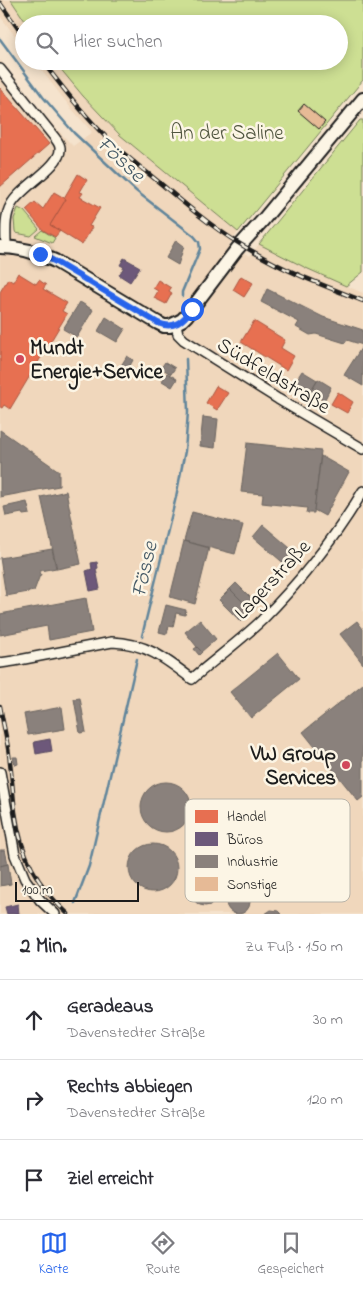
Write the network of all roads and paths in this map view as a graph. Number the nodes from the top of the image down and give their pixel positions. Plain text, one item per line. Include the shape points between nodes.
1 (0, 69) edge
2 (362, 103) edge
3 (3, 247) edge
4 (176, 324) junction
5 (363, 449) edge
6 (363, 491) edge
7 (0, 663) edge
8 (0, 772) edge
9 (55, 914) edge

1 - 3 street via 60,146 60,154 54,163 11,204
2 - 4 street via 237,249 187,316
3 - 4 street via 40,254 158,323 164,326
4 - 5 street, Südfeldstraße via 178,334 184,340
6 - 7 street, Lagerstraße via 338,531 291,589 261,620 192,679 146,648 112,642
8 - 9 street via 15,855 25,879

